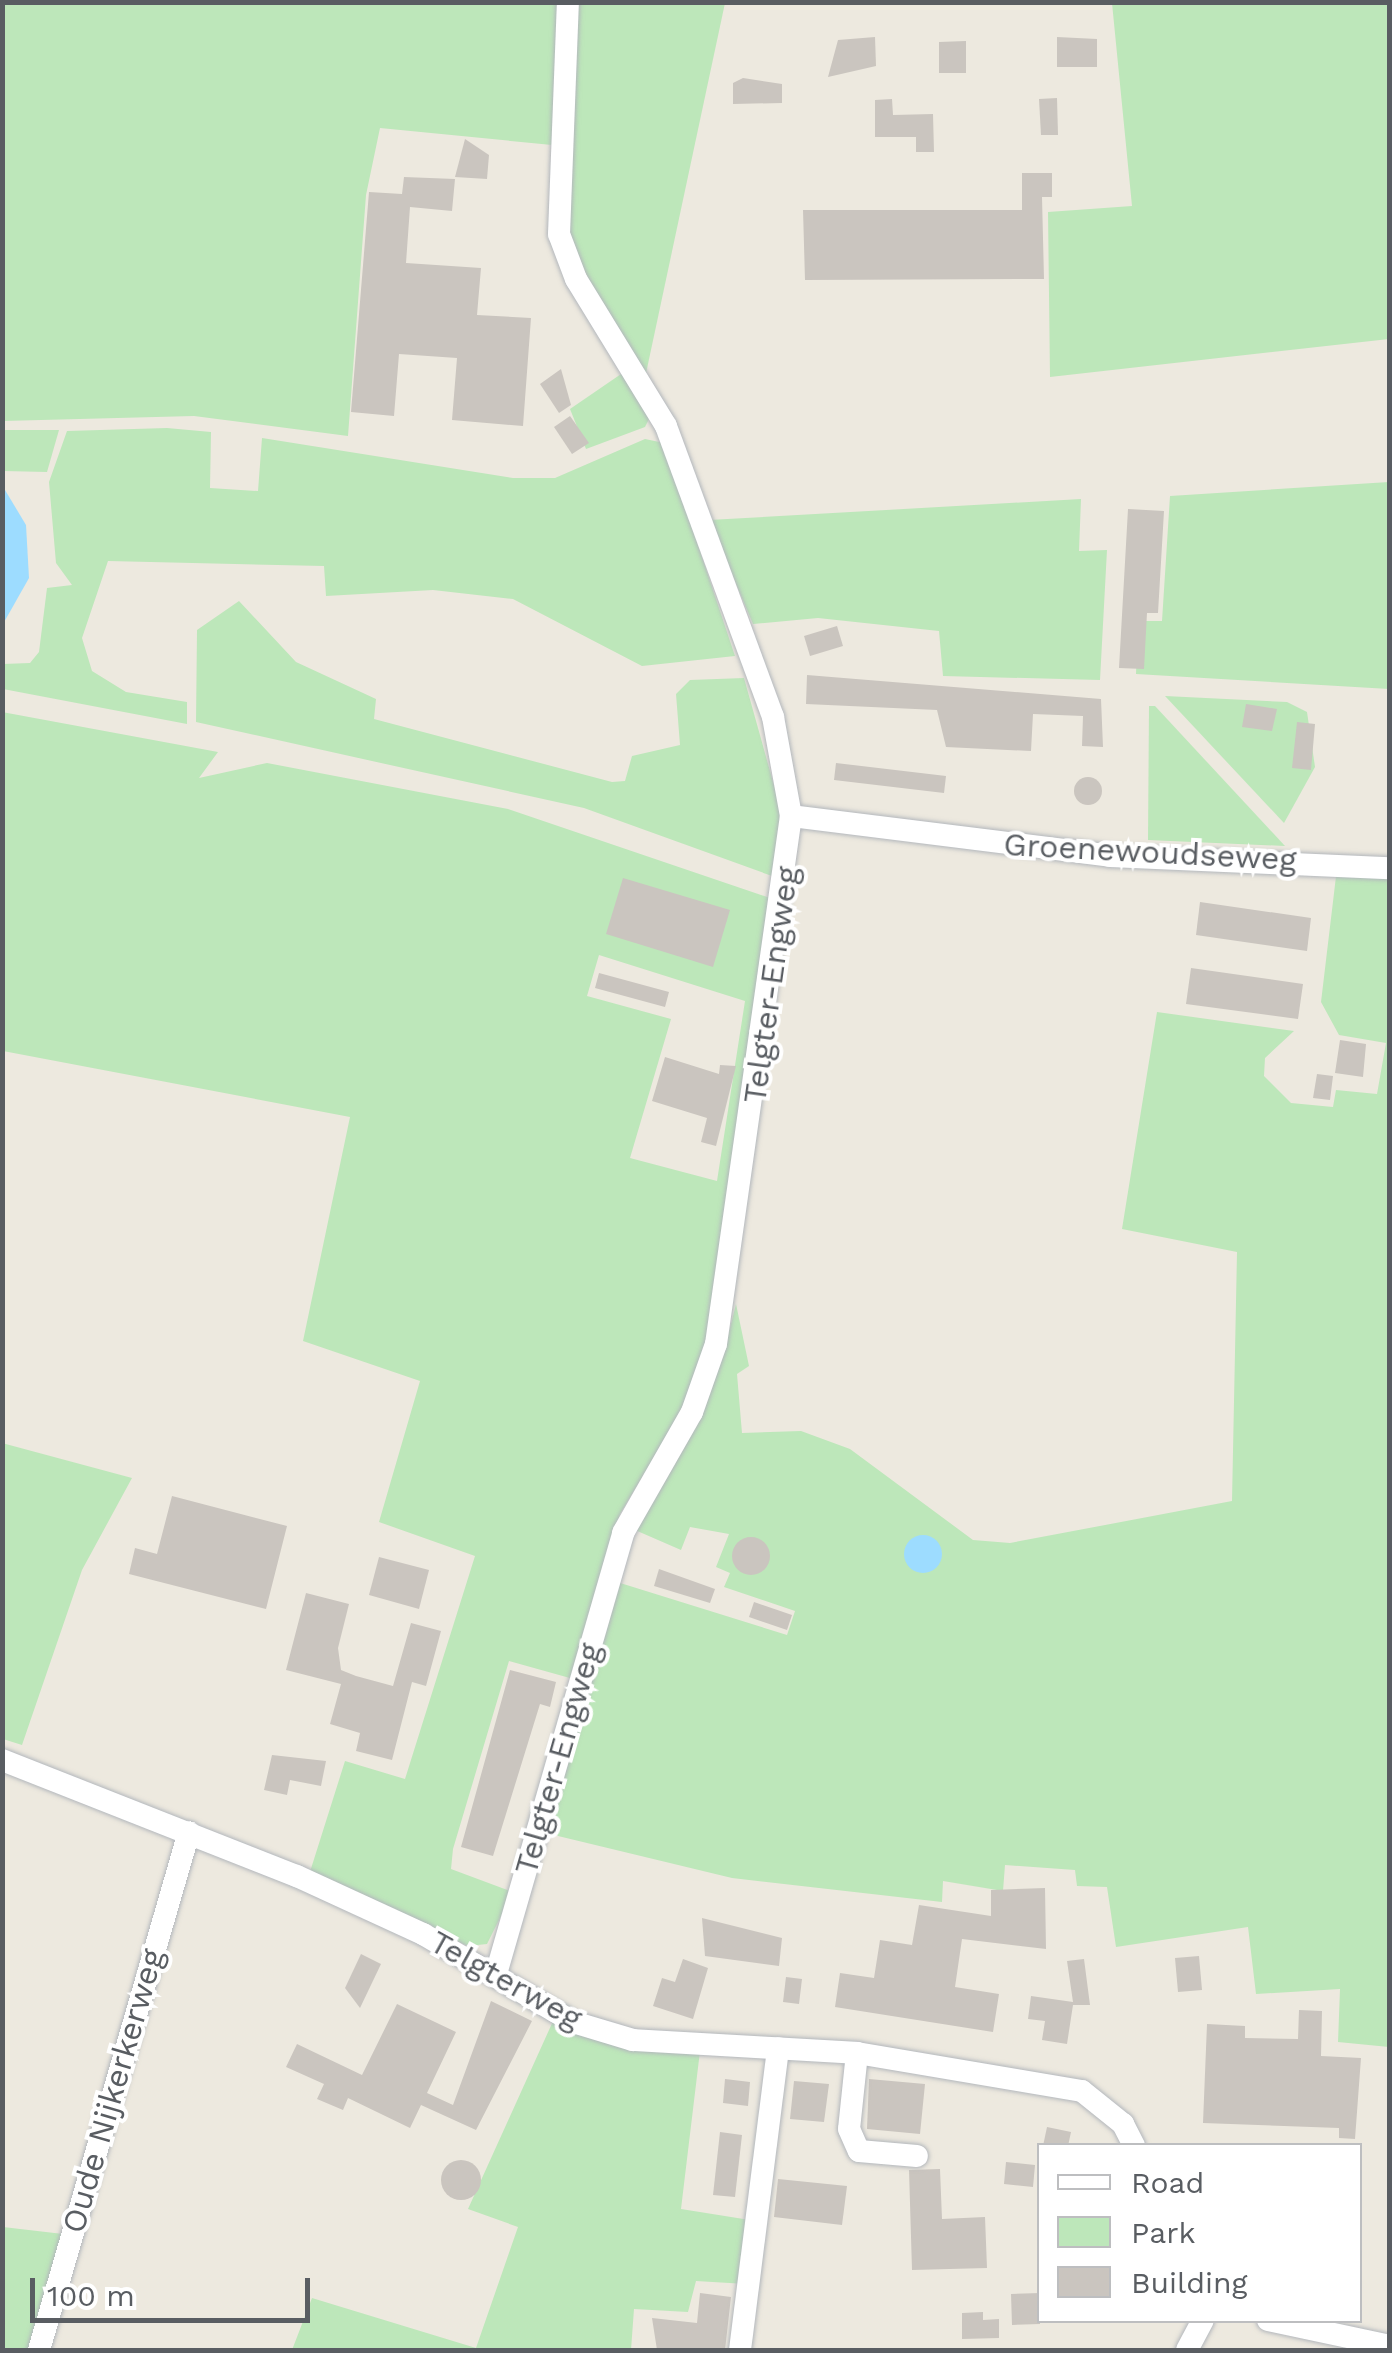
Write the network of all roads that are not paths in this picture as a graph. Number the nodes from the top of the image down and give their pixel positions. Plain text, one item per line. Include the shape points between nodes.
1 (568, 2) edge
2 (791, 816) junction
3 (1390, 868) edge
4 (2, 1760) edge
5 (189, 1832) junction
6 (496, 1974) junction
7 (778, 2048) junction
8 (856, 2053) junction
9 (1132, 2143) edge
10 (916, 2156) dead end
11 (1202, 2323) edge
12 (1282, 2323) edge
13 (1390, 2346) edge
14 (39, 2350) edge
15 (740, 2350) edge
16 (1187, 2350) edge

1 - 2 street, Telgter-Engweg via 559,234 576,279 666,426 772,717
2 - 3 street, Groenewoudseweg via 1110,856
2 - 6 street, Telgter-Engweg via 723,1315 692,1412 623,1533
4 - 5 street, Telgterweg
5 - 6 street, Telgterweg
5 - 14 street, Oude Nijkerkerweg
6 - 7 street, Telgterweg via 573,2022 633,2040
7 - 8 street, Telgterweg
7 - 15 street
8 - 9 street, Telgterweg via 1082,2091 1123,2124
8 - 10 street via 850,2129 859,2151
11 - 16 street
12 - 13 street

